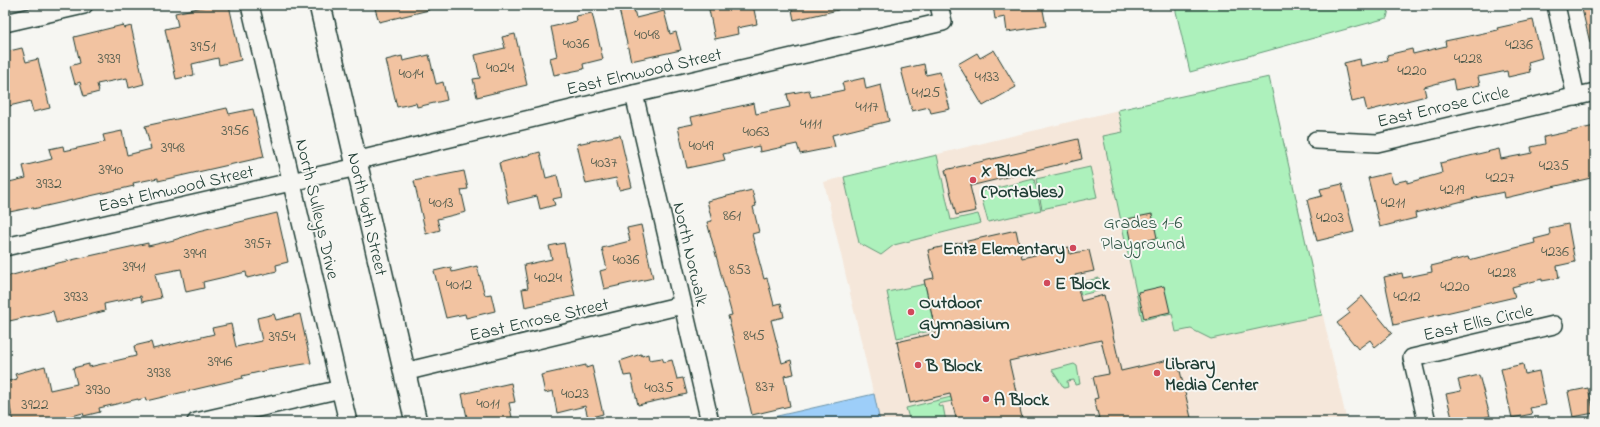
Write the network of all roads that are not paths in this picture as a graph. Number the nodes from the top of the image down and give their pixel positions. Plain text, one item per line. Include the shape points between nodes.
1 (84, 5) edge
2 (250, 5) edge
3 (320, 5) edge
4 (939, 5) edge
5 (1556, 5) edge
6 (5, 23) edge
7 (1595, 92) edge
8 (634, 94) junction
9 (1576, 97) junction
10 (1316, 140) dead end
11 (356, 164) junction
12 (291, 182) junction
13 (5, 247) edge
14 (682, 305) junction
15 (1554, 325) dead end
16 (404, 372) junction
17 (341, 389) junction
18 (196, 422) edge
19 (348, 422) edge
20 (416, 422) edge
21 (710, 422) edge
22 (1427, 422) edge

1 - 6 street
2 - 12 street, North Sulleys Drive
3 - 11 street, North 40th Street
4 - 8 street, East Elmwood Street via 943,22
5 - 9 street
7 - 9 street
8 - 11 street, East Elmwood Street
8 - 14 street, North Norwalk
9 - 10 street, East Enrose Circle via 1377,143
11 - 12 street, East Elmwood Street
11 - 16 street, North 40th Street
12 - 13 street, East Elmwood Street
12 - 17 street, North Sulleys Drive
14 - 16 street, East Enrose Street
14 - 21 street, North Norwalk
15 - 22 street, East Ellis Circle via 1412,358
16 - 20 street, North 40th Street
17 - 18 street
17 - 19 street, North Sulleys Drive

